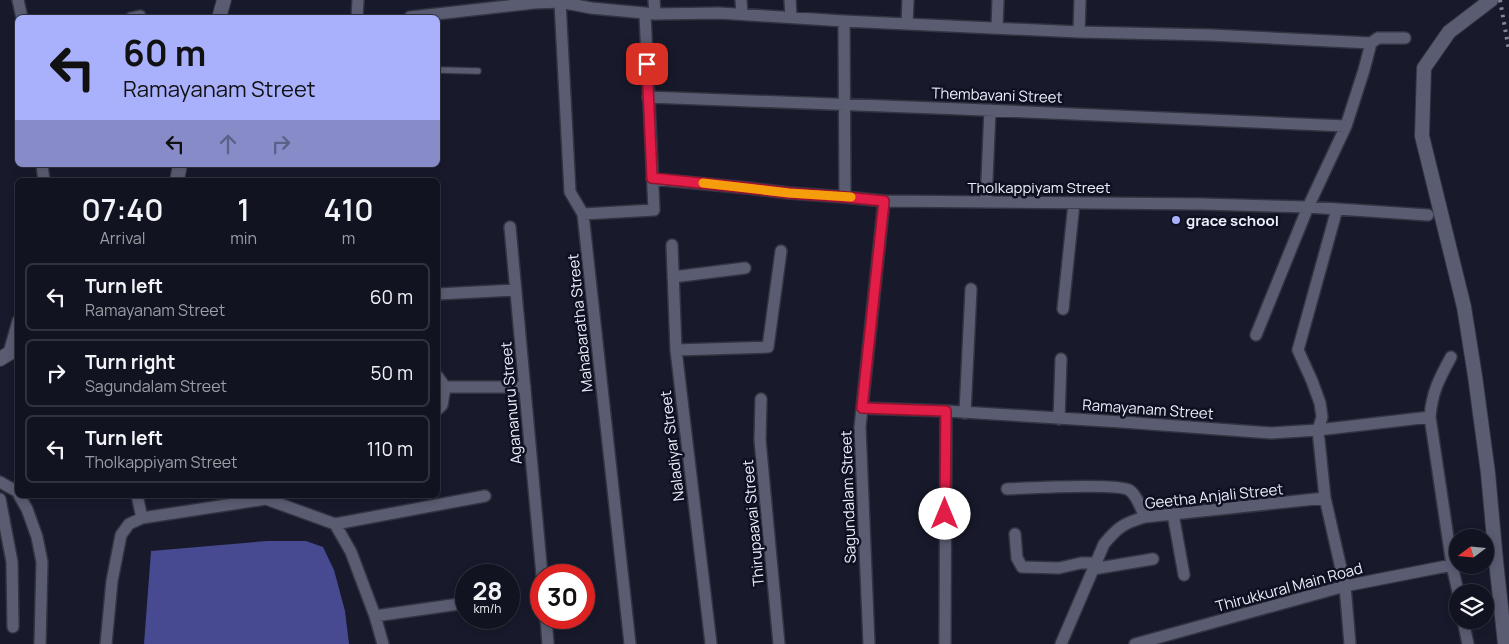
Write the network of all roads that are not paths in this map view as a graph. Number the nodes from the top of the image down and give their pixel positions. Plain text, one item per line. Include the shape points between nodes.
1 (18, 0) edge
2 (224, 0) edge
3 (358, 0) edge
4 (654, 0) edge
5 (741, 0) edge
6 (790, 0) edge
7 (908, 0) edge
8 (998, 0) edge
9 (1080, 0) edge
10 (1491, 0) edge
11 (534, 2) edge
12 (560, 2) junction
13 (650, 14) junction
14 (742, 14) junction
15 (21, 15) edge
16 (220, 15) edge
17 (357, 15) edge
18 (427, 15) edge
19 (791, 18) junction
20 (844, 21) junction
21 (907, 24) junction
22 (998, 28) junction
23 (1079, 32) junction
24 (1404, 38) dead end
25 (1371, 44) junction
26 (440, 70) edge
27 (478, 71) dead end
28 (648, 97) junction
29 (844, 104) junction
30 (990, 110) junction
31 (1346, 126) junction
32 (652, 178) junction
33 (845, 197) junction
34 (884, 201) junction
35 (986, 202) junction
36 (1074, 203) junction
37 (1308, 207) junction
38 (1337, 209) junction
39 (583, 214) junction
40 (1428, 215) dead end
41 (510, 228) dead end
42 (672, 245) dead end
43 (781, 252) dead end
44 (745, 268) dead end
45 (673, 277) junction
46 (516, 290) junction
47 (971, 290) dead end
48 (440, 294) edge
49 (1063, 309) dead end
50 (15, 332) edge
51 (1256, 335) dead end
52 (676, 350) junction
53 (9, 354) edge
54 (1451, 356) dead end
55 (1061, 359) dead end
56 (440, 380) edge
57 (445, 387) junction
58 (525, 387) junction
59 (761, 399) dead end
60 (440, 407) edge
61 (862, 408) junction
62 (946, 411) junction
63 (965, 413) junction
64 (1430, 417) junction
65 (1059, 419) junction
66 (1318, 430) junction
67 (0, 482) edge
68 (1008, 489) dead end
69 (15, 492) edge
70 (485, 496) dead end
71 (20, 498) edge
72 (138, 498) edge
73 (260, 498) edge
74 (269, 498) edge
75 (1324, 498) junction
76 (0, 499) edge
77 (1173, 514) junction
78 (1145, 517) junction
79 (142, 518) junction
80 (334, 524) junction
81 (1015, 534) dead end
82 (1449, 545) edge
83 (1153, 559) dead end
84 (541, 564) edge
85 (1095, 566) junction
86 (1449, 566) edge
87 (1184, 575) dead end
88 (1345, 586) junction
89 (455, 605) edge
90 (375, 616) junction
91 (13, 627) dead end
92 (547, 629) edge
93 (1466, 629) edge
94 (40, 644) edge
95 (106, 644) edge
96 (383, 644) edge
97 (548, 644) edge
98 (630, 644) edge
99 (711, 644) edge
100 (780, 644) edge
101 (869, 644) edge
102 (945, 644) edge
103 (1060, 644) edge
104 (1135, 644) edge
105 (1350, 644) edge
106 (1468, 644) edge
107 (1506, 644) edge

1 - 15 street
2 - 16 street
3 - 17 street
4 - 13 street
5 - 14 street
6 - 19 street
7 - 21 street
8 - 22 street
9 - 23 street
10 - 107 street via 1449,32 1424,68 1422,136 1464,307 1488,473
11 - 12 street
11 - 18 street
12 - 13 street
12 - 39 street, Mahabaratha Street via 570,192
13 - 14 street
13 - 28 street
14 - 19 street
19 - 20 street
20 - 21 street
20 - 29 street
21 - 22 street
22 - 23 street
23 - 25 street
24 - 25 street via 1378,38
25 - 31 street
26 - 27 lane
28 - 29 street, Thembavani Street
28 - 32 street
29 - 30 street, Thembavani Street
29 - 33 street
30 - 31 street, Thembavani Street
30 - 35 street
31 - 37 street
32 - 33 street, Tholkappiyam Street
32 - 39 street via 654,210
33 - 34 street, Tholkappiyam Street
34 - 35 street, Tholkappiyam Street
34 - 61 street, Sagundalam Street
35 - 36 street, Tholkappiyam Street
36 - 37 street, Tholkappiyam Street
36 - 49 street
37 - 38 street, Tholkappiyam Street
37 - 51 street
38 - 40 street, Tholkappiyam Street
38 - 66 street via 1298,350 1320,403 1322,418
39 - 98 street, Mahabaratha Street
41 - 46 street, Agananuru Street
42 - 45 street, Naladiyar Street
43 - 52 street via 768,346
44 - 45 street
45 - 52 street, Naladiyar Street
46 - 48 street
46 - 58 street, Agananuru Street
47 - 63 street
50 - 53 street
52 - 99 street, Naladiyar Street
54 - 64 street via 1431,400
55 - 65 street
56 - 57 street
57 - 58 street
57 - 60 street
58 - 84 street, Agananuru Street
59 - 100 street, Thirupaavai Street via 760,440
61 - 62 street, Ramayanam Street
61 - 101 street, Sagundalam Street via 860,427
62 - 63 street, Ramayanam Street
62 - 102 street
63 - 65 street, Ramayanam Street
64 - 66 street, Ramayanam Street
64 - 82 street
65 - 66 street, Ramayanam Street via 1271,433
66 - 75 street
67 - 69 street
68 - 78 street via 1110,487 1128,490 1135,496
70 - 80 street
71 - 94 street via 38,537 42,562
72 - 79 street
73 - 79 street
74 - 80 street
75 - 77 street, Geetha Anjali Street
75 - 88 street
76 - 91 street via 12,562
77 - 78 street, Geetha Anjali Street
77 - 87 street
78 - 85 street, Geetha Anjali Street via 1128,522 1115,531 1104,544
79 - 95 street via 129,524 121,535 112,581
80 - 90 street via 351,552
81 - 85 street via 1017,558 1022,567 1059,568 1081,563
83 - 85 street
85 - 103 street, Geetha Anjali Street
86 - 88 street, Thirukkural Main Road
88 - 104 street, Thirukkural Main Road
88 - 105 street
89 - 90 street
90 - 96 street
92 - 97 street
93 - 106 street

